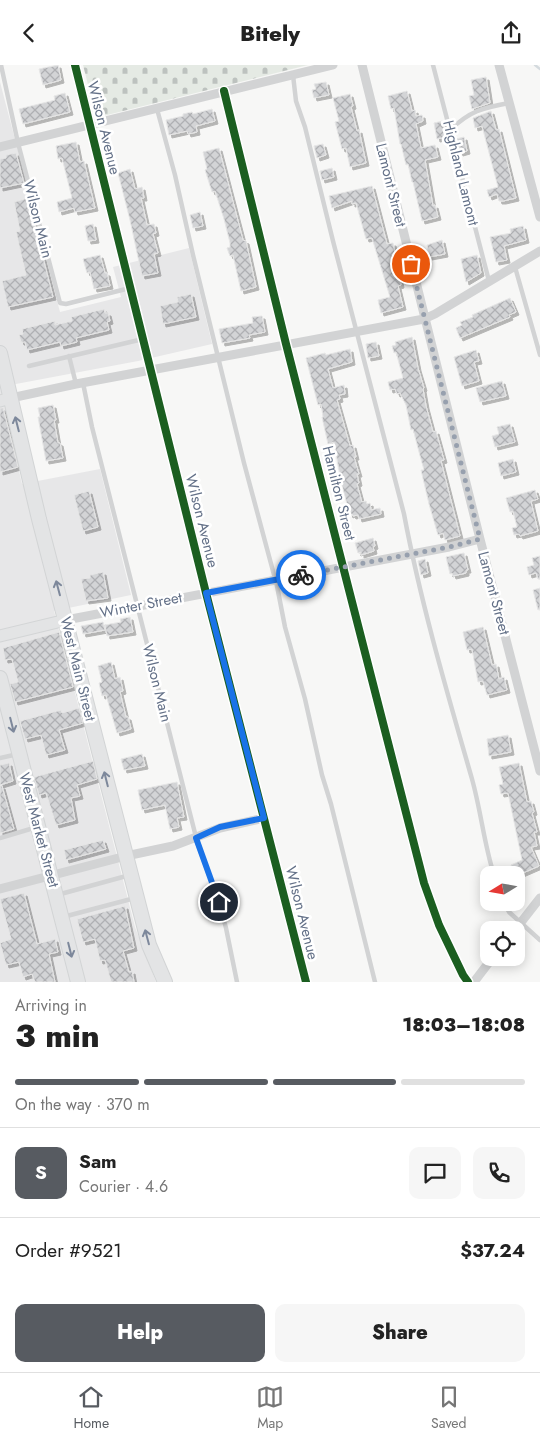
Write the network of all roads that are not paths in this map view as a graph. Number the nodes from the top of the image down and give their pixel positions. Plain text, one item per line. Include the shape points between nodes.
1 (0, 65) edge
2 (75, 65) edge
3 (333, 65) edge
4 (362, 65) edge
5 (433, 65) edge
6 (499, 65) edge
7 (293, 75) junction
8 (224, 91) junction
9 (509, 103) junction
10 (157, 109) junction
11 (90, 125) junction
12 (450, 130) junction
13 (18, 143) junction
14 (0, 147) edge
15 (540, 217) edge
16 (540, 251) edge
17 (515, 267) junction
18 (489, 281) junction
19 (130, 288) junction
20 (424, 319) junction
21 (356, 331) junction
22 (143, 339) junction
23 (286, 344) junction
24 (0, 353) edge
25 (540, 355) edge
26 (69, 356) junction
27 (219, 358) junction
28 (29, 366) dead end
29 (151, 370) junction
30 (79, 383) junction
31 (6, 399) edge
32 (480, 539) junction
33 (412, 553) junction
34 (343, 567) junction
35 (275, 581) junction
36 (206, 593) junction
37 (137, 606) junction
38 (66, 620) junction
39 (0, 636) edge
40 (0, 678) edge
41 (19, 753) junction
42 (0, 758) edge
43 (540, 771) edge
44 (264, 818) junction
45 (38, 827) junction
46 (0, 838) edge
47 (196, 838) junction
48 (126, 856) junction
49 (491, 866) edge
50 (131, 875) junction
51 (51, 876) junction
52 (0, 889) edge
53 (56, 895) junction
54 (137, 897) junction
55 (540, 898) edge
56 (62, 917) junction
57 (523, 921) edge
58 (525, 931) edge
59 (540, 940) edge
60 (487, 966) edge
61 (78, 982) edge
62 (165, 982) edge
63 (237, 982) edge
64 (306, 982) edge
65 (375, 982) edge
66 (468, 982) edge
67 (474, 982) edge

1 - 13 lane, Wilson Main
2 - 11 street, Wilson Avenue
3 - 7 street
4 - 20 street, Lamont Street
5 - 12 lane, Highland Lamont
6 - 9 street
7 - 8 street
7 - 21 lane via 296,101
8 - 10 street
8 - 23 street, Hamilton Street
9 - 12 lane via 473,111
9 - 15 street
10 - 11 street
10 - 27 lane
11 - 13 street
11 - 19 street, Wilson Avenue
12 - 18 lane, Highland Lamont
13 - 14 street
13 - 19 lane, Wilson Main via 60,303 66,305
16 - 17 street
17 - 18 street
17 - 25 lane
18 - 20 street
19 - 22 street, Wilson Avenue
20 - 21 street
20 - 32 street, Lamont Street
21 - 23 street
21 - 33 lane
22 - 26 lane
22 - 29 street, Wilson Avenue
23 - 27 street
23 - 34 street, Hamilton Street
24 - 31 main road, West Main Street
26 - 28 lane
26 - 30 lane, Wilson Main
27 - 29 street
27 - 35 lane
29 - 30 street
29 - 36 street, Wilson Avenue
30 - 31 street
30 - 37 lane, Wilson Main
38 -> 31 main road, West Main Street
32 - 33 street, Winter Street
32 - 43 street, Lamont Street
33 - 34 street, Winter Street
33 - 49 lane
34 - 35 street, Winter Street
34 - 66 street, Hamilton Street via 432,911
35 - 36 street, Winter Street
35 - 65 lane
36 - 37 street, Winter Street
36 - 44 street, Wilson Avenue
37 - 38 street, Winter Street
37 - 47 lane, Wilson Main
38 - 39 main road
48 -> 38 main road, West Main Street
40 -> 41 main road, West Market Street
41 - 42 lane
41 - 45 main road, West Market Street
44 - 47 street via 220,827
44 - 64 street, Wilson Avenue
45 - 46 lane
45 - 51 main road, West Market Street
47 - 48 street
47 - 63 lane, Wilson Main via 226,928
48 - 50 main road, West Main Street
48 - 51 street
50 - 53 lane
50 - 54 main road, West Main Street
51 - 52 street
51 - 53 main road, West Market Street
53 - 56 main road, West Market Street
54 - 56 lane
62 -> 54 main road, West Main Street via 149,945
55 - 57 street
56 -> 61 main road, West Market Street
58 - 59 lane
60 - 67 street

